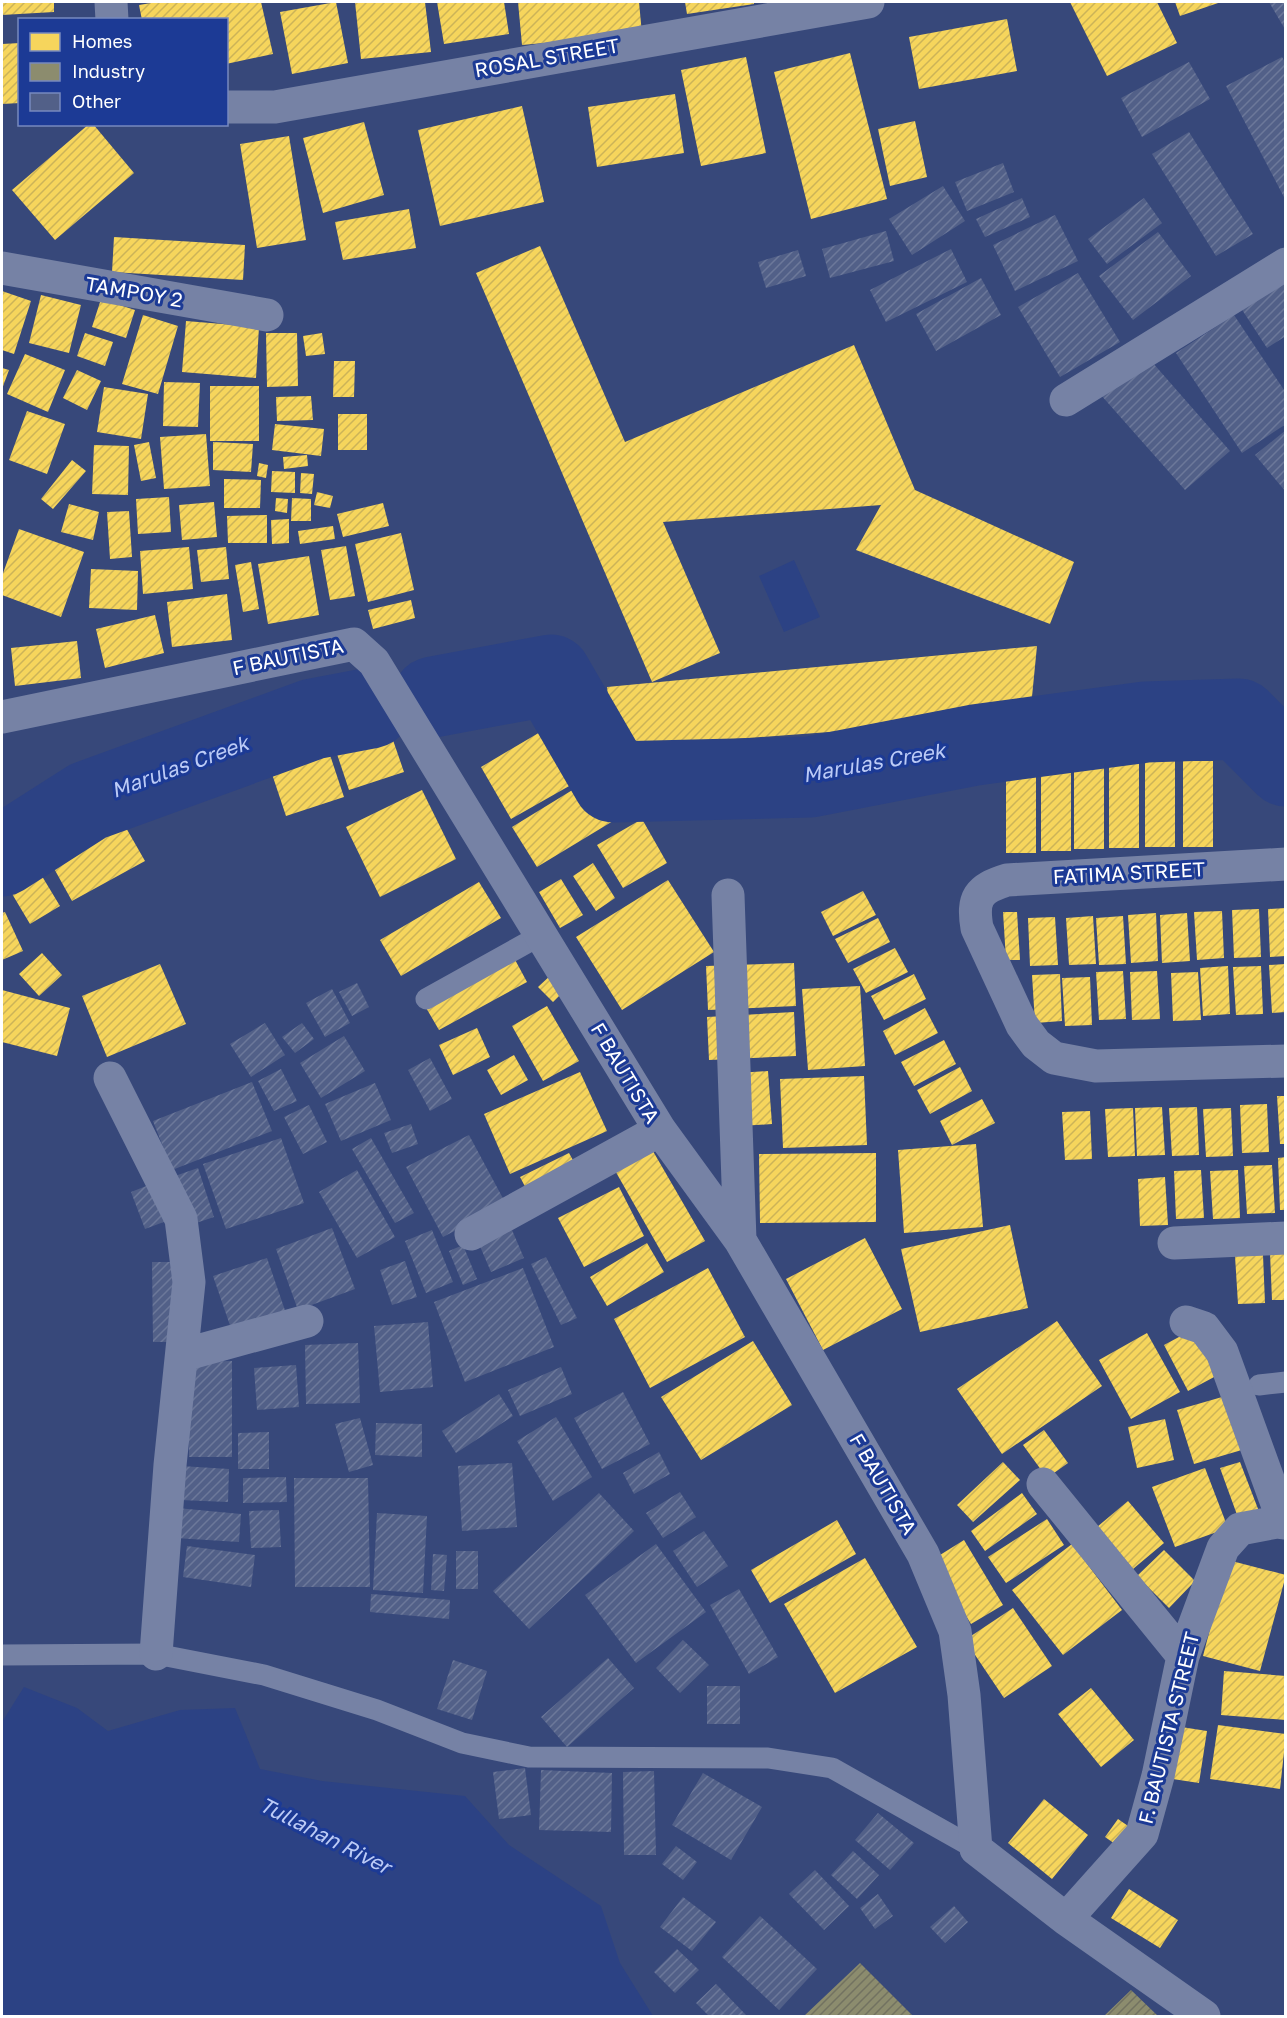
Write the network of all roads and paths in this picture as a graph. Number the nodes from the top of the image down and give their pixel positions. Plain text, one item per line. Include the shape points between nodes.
1 (111, 2) edge
2 (868, 2) edge
3 (112, 18) edge
4 (228, 107) edge
5 (1286, 264) edge
6 (2, 268) edge
7 (267, 315) dead end
8 (1066, 400) dead end
9 (2, 717) edge
10 (1286, 864) edge
11 (728, 895) dead end
12 (541, 935) junction
13 (426, 999) dead end
14 (1286, 1061) edge
15 (110, 1077) dead end
16 (660, 1130) junction
17 (471, 1234) dead end
18 (1286, 1238) edge
19 (740, 1240) junction
20 (1174, 1243) dead end
21 (307, 1321) dead end
22 (1186, 1322) dead end
23 (183, 1355) junction
24 (1286, 1382) edge
25 (1258, 1385) dead end
26 (1043, 1484) dead end
27 (1285, 1523) edge
28 (156, 1654) junction
29 (2, 1655) edge
30 (1183, 1656) junction
31 (976, 1849) junction
32 (1066, 1919) junction
33 (1204, 2016) edge

1 - 3 street
2 - 4 street, ROSAL STREET via 275,107
5 - 8 street
6 - 7 street, TAMPOY 2
9 - 12 street, F BAUTISTA via 354,644 374,662
10 - 14 street, FATIMA STREET via 1007,880 988,886 977,897 974,912 977,928 1022,1025 1036,1044 1054,1058 1096,1066
11 - 19 street
12 - 13 lane
12 - 16 street, F BAUTISTA
15 - 23 street via 181,1219 189,1282
16 - 17 street
16 - 19 street, F BAUTISTA
18 - 20 street
19 - 31 street, F BAUTISTA via 923,1554 955,1631
21 - 23 street
22 - 27 street via 1204,1328 1222,1352
23 - 28 street via 170,1465
24 - 25 lane
26 - 30 street
27 - 30 street, F. BAUTISTA STREET via 1240,1530 1223,1548
28 - 29 lane
28 - 31 lane via 264,1675 377,1710 462,1743 529,1757 768,1758 832,1768
30 - 32 street, F. BAUTISTA STREET via 1142,1834
31 - 32 street
32 - 33 street

